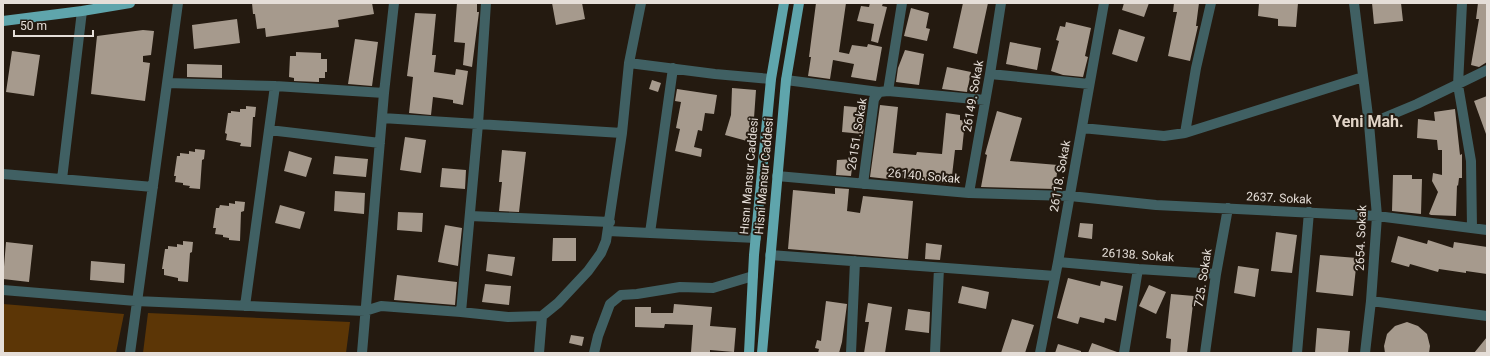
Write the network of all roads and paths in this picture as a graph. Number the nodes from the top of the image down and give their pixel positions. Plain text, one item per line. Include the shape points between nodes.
1 (130, 3) edge
2 (178, 3) edge
3 (394, 3) edge
4 (486, 3) edge
5 (641, 3) edge
6 (784, 3) edge
7 (799, 3) edge
8 (902, 3) edge
9 (1001, 3) edge
10 (1104, 3) edge
11 (1211, 3) edge
12 (1354, 3) edge
13 (1462, 3) edge
14 (82, 11) junction
15 (3, 21) edge
16 (629, 63) junction
17 (673, 68) junction
18 (1487, 70) edge
19 (990, 74) junction
20 (1363, 77) junction
21 (771, 79) junction
22 (786, 80) junction
23 (167, 83) junction
24 (1089, 84) junction
25 (1458, 85) junction
26 (275, 86) junction
27 (883, 92) junction
28 (384, 93) junction
29 (986, 100) junction
30 (382, 118) junction
31 (478, 124) junction
32 (1369, 124) junction
33 (1082, 128) junction
34 (269, 130) junction
35 (622, 133) junction
36 (1185, 133) junction
37 (380, 143) junction
38 (3, 174) edge
39 (777, 176) junction
40 (62, 179) junction
41 (863, 184) junction
42 (153, 186) junction
43 (969, 193) junction
44 (1070, 196) junction
45 (1228, 208) junction
46 (1309, 212) junction
47 (470, 216) junction
48 (1377, 216) junction
49 (609, 227) junction
50 (1472, 228) junction
51 (1487, 230) edge
52 (650, 233) junction
53 (756, 238) junction
54 (770, 256) junction
55 (855, 261) junction
56 (1058, 262) junction
57 (939, 268) junction
58 (1138, 269) junction
59 (1216, 274) junction
60 (753, 276) junction
61 (1055, 276) junction
62 (3, 290) edge
63 (136, 301) junction
64 (1371, 301) junction
65 (245, 306) junction
66 (365, 311) junction
67 (461, 312) junction
68 (542, 316) junction
69 (1487, 316) edge
70 (130, 353) edge
71 (362, 353) edge
72 (539, 353) edge
73 (594, 353) edge
74 (749, 353) edge
75 (762, 353) edge
76 (851, 353) edge
77 (935, 353) edge
78 (1040, 353) edge
79 (1124, 353) edge
80 (1205, 353) edge
81 (1297, 353) edge
82 (1365, 353) edge

1 - 14 main road
2 - 23 street
3 - 28 street
4 - 31 street
5 - 16 street
6 - 21 main road, Hısnı Mansur Caddesi
7 - 22 main road, Hisni Mansur Caddesi
8 - 27 street, 26151. Sokak
9 - 19 street, 26149. Sokak
10 - 24 street, 26118. Sokak
11 - 36 street
12 - 20 street, 2654. Sokak
13 - 25 street
14 - 15 main road
14 - 40 street
16 - 17 street
16 - 35 street
17 - 21 street
17 - 52 street
18 - 25 street
19 - 24 street
19 - 29 street, 26149. Sokak
20 - 32 street, 2654. Sokak
20 - 36 street
21 - 53 main road, Hısnı Mansur Caddesi
22 - 27 street
22 - 39 main road, Hisni Mansur Caddesi
23 - 26 street
23 - 42 street
24 - 33 street, 26118. Sokak
25 - 32 street
25 - 50 street via 1471,161
26 - 28 street
26 - 34 street
27 - 29 street
27 - 41 street, 26151. Sokak via 874,99
28 - 30 street
29 - 43 street, 26149. Sokak
30 - 31 street
30 - 37 street
31 - 35 street
31 - 47 street
32 - 48 street, 2654. Sokak
33 - 36 street via 1164,136
33 - 44 street, 26118. Sokak
34 - 37 street
34 - 65 street
35 - 49 street
37 - 66 street
38 - 40 street
39 - 41 street, 26140. Sokak
39 - 54 main road, Hisni Mansur Caddesi
40 - 42 street
41 - 43 street, 26140. Sokak
42 - 63 street
43 - 44 street, 26140. Sokak
44 - 45 street, 2637. Sokak via 1156,205
44 - 56 street, 26118. Sokak
45 - 46 street, 2637. Sokak
45 - 59 street, 725. Sokak
46 - 48 street, 2637. Sokak
46 - 81 street
47 - 49 street
47 - 67 street
48 - 50 street, 2637. Sokak
48 - 64 street, 2654. Sokak
49 - 52 street
49 - 68 street via 601,253 594,264 558,303
50 - 51 street, 2637. Sokak
52 - 53 street
53 - 60 main road, Hısnı Mansur Caddesi
54 - 55 street
54 - 75 main road, Hisni Mansur Caddesi
55 - 57 street
55 - 76 street
56 - 58 street, 26138. Sokak
56 - 61 street, 26118. Sokak
57 - 61 street
57 - 77 street
58 - 59 street, 26138. Sokak
58 - 79 street
59 - 80 street, 725. Sokak
60 - 73 street via 713,288 680,287 621,295 610,304
60 - 74 main road, Hısnı Mansur Caddesi
61 - 78 street, 26118. Sokak
62 - 63 street
63 - 65 street
63 - 70 street
64 - 69 street
64 - 82 street, 2654. Sokak
65 - 66 street
66 - 67 street via 381,306
66 - 71 street
67 - 68 street via 508,317
68 - 72 street

